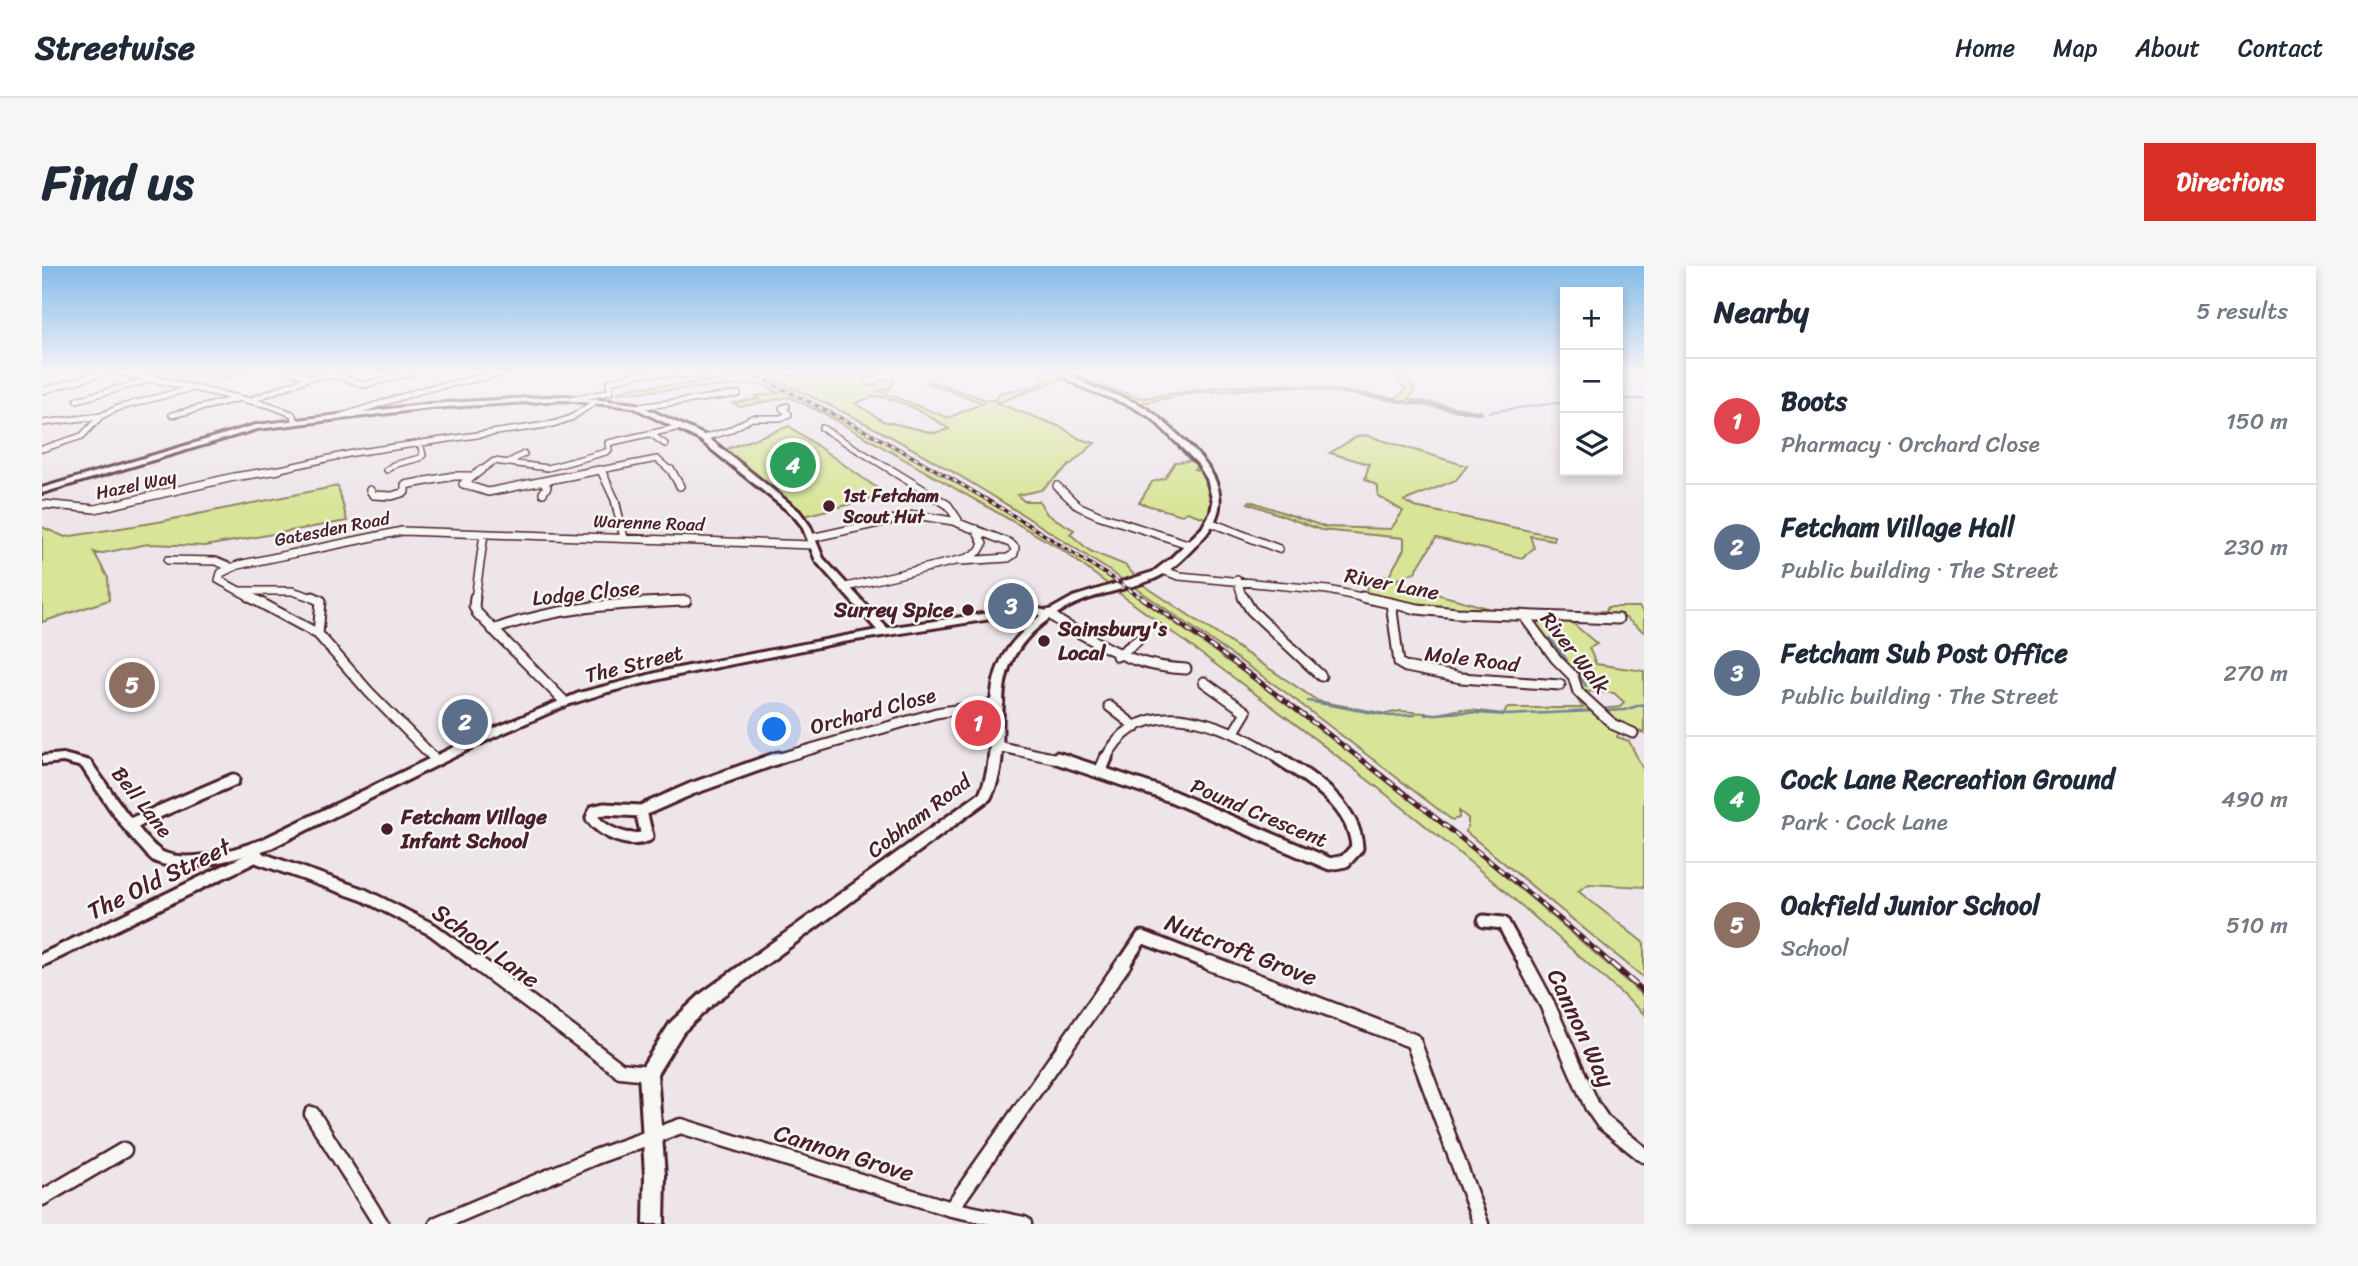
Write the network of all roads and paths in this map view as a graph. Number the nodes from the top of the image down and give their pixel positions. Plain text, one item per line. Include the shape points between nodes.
1 (101, 416) joint
2 (291, 416) edge
3 (343, 416) edge
4 (349, 416) edge
5 (572, 416) edge
6 (656, 416) edge
7 (786, 416) edge
8 (1151, 416) edge
9 (339, 417) junction
10 (297, 422) junction
11 (42, 424) edge
12 (680, 427) junction
13 (822, 428) dead end
14 (651, 434) junction
15 (703, 438) junction
16 (420, 443) junction
17 (664, 444) dead end
18 (42, 449) edge
19 (572, 449) dead end
20 (626, 452) dead end
21 (524, 454) dead end
22 (583, 456) junction
23 (509, 462) junction
24 (635, 463) junction
25 (387, 470) dead end
26 (601, 470) junction
27 (473, 476) junction
28 (402, 477) dead end
29 (544, 482) junction
30 (405, 485) junction
31 (680, 486) dead end
32 (1057, 486) dead end
33 (370, 490) dead end
34 (42, 491) edge
35 (488, 492) junction
36 (543, 493) dead end
37 (928, 501) junction
38 (491, 503) dead end
39 (42, 504) edge
40 (915, 515) junction
41 (958, 520) junction
42 (1212, 523) junction
43 (976, 528) junction
44 (484, 534) junction
45 (624, 538) junction
46 (812, 541) junction
47 (1191, 545) junction
48 (1279, 549) dead end
49 (168, 560) dead end
50 (961, 561) junction
51 (230, 567) junction
52 (1162, 570) junction
53 (1237, 580) junction
54 (846, 587) junction
55 (240, 591) junction
56 (686, 601) dead end
57 (1391, 603) junction
58 (1050, 614) junction
59 (1524, 616) junction
60 (1618, 619) dead end
61 (493, 630) junction
62 (883, 630) junction
63 (318, 634) junction
64 (1137, 641) dead end
65 (1117, 656) junction
66 (1186, 669) dead end
67 (1321, 676) dead end
68 (1204, 682) dead end
69 (1560, 685) dead end
70 (565, 702) junction
71 (999, 703) junction
72 (1109, 706) dead end
73 (1136, 727) junction
74 (1234, 732) junction
75 (1633, 733) dead end
76 (997, 746) junction
77 (435, 759) junction
78 (42, 760) edge
79 (1100, 772) junction
80 (233, 780) dead end
81 (641, 811) junction
82 (128, 825) junction
83 (255, 852) junction
84 (1484, 921) dead end
85 (42, 960) edge
86 (648, 1073) junction
87 (312, 1114) dead end
88 (653, 1135) junction
89 (124, 1150) dead end
90 (1644, 1155) edge
91 (42, 1198) edge
92 (951, 1209) junction
93 (381, 1224) edge
94 (437, 1224) edge
95 (654, 1224) edge
96 (1024, 1224) edge
97 (1480, 1224) edge

1 - 11 street
1 - 18 street via 82,436
2 - 10 street
3 - 9 street
4 - 9 street
5 - 16 street, Hazel Way via 563,421
6 - 12 street
7 - 15 street via 747,419 731,430
8 - 42 street via 1211,479 1218,499
9 - 10 street
10 - 34 street via 256,427
12 - 14 street
12 - 15 street
13 - 37 street
14 - 17 street
14 - 22 street via 608,443 606,452
15 - 46 street via 796,513
16 - 25 street via 420,458
16 - 39 street, Hazel Way via 263,468 95,509
19 - 22 street
20 - 24 street
21 - 23 street
22 - 23 street via 547,468
23 - 27 street via 494,461
24 - 26 street
24 - 31 street via 657,459 670,468
26 - 29 street
26 - 45 street via 615,500
27 - 30 street
27 - 35 street via 463,484
28 - 30 street
29 - 35 street
29 - 36 street
30 - 33 street via 405,492 392,496 373,495
32 - 47 street via 1084,509
35 - 38 street
37 - 40 street
37 - 41 street via 948,505
40 - 41 street
40 - 46 street, Warenne Road
41 - 43 street
42 - 47 street, Cobham Road
42 - 48 street
43 - 50 street via 983,541 981,548
43 - 50 street via 1010,543 1015,551 1003,559
44 - 45 street, Warenne Road
44 - 51 street, Gatesden Road via 396,532
44 - 61 street via 474,606
45 - 46 street, Warenne Road
46 - 54 street via 821,562
47 - 52 street, Cobham Road
49 - 51 street via 216,561
50 - 54 street
51 - 55 street via 219,580
52 - 53 street, River Lane
52 - 58 street, Cobham Road via 1067,603
53 - 57 street, River Lane via 1328,590
53 - 67 street via 1251,610
54 - 62 street
55 - 63 street
55 - 63 street via 295,591 321,601
56 - 61 street, Lodge Close via 548,611
57 - 59 street, River Lane via 1457,614
57 - 69 street, Mole Road via 1399,663 1406,667 1461,678
58 - 62 street, The Street via 1029,610
58 - 65 street via 1065,628
58 - 71 street, Cobham Road via 1005,661
59 - 60 street, River Lane
59 - 75 street, River Walk via 1573,676 1578,692 1614,725
61 - 70 street
62 - 70 street, The Street via 685,670
63 - 77 street
64 - 65 street
65 - 66 street via 1146,667
68 - 74 street via 1246,712
70 - 77 street, The Street
71 - 76 street, Cobham Road
71 - 81 street, Orchard Close via 936,713 793,753
72 - 73 street
73 - 74 street, Pound Crescent via 1174,719
73 - 79 street via 1117,740
74 - 79 street, Pound Crescent via 1282,758 1338,805 1357,840 1350,858 1338,864 1323,862 1192,804
76 - 79 street, Pound Crescent
76 - 86 street, Cobham Road via 990,788 975,805 708,998 677,1027
77 - 83 street, The Street
78 - 82 street, Bell Lane via 63,758 86,765
80 - 82 street
81 - 81 street, Orchard Close via 647,836 640,840 629,841 592,818 595,811 604,809
82 - 83 street, Bell Lane via 158,858 197,861
83 - 85 street, The Old Street
83 - 86 street, School Lane via 364,895 433,930 620,1070
84 - 90 street, Cannon Way via 1503,922 1547,1004 1592,1107 1603,1122
86 - 88 street
87 - 93 street
88 - 92 street, Cannon Grove via 681,1126
88 - 94 street, Cannon Grove
88 - 95 street
89 - 91 street
92 - 96 street, Cannon Grove
92 - 97 street, Nutcroft Grove via 1142,937 1413,1041

